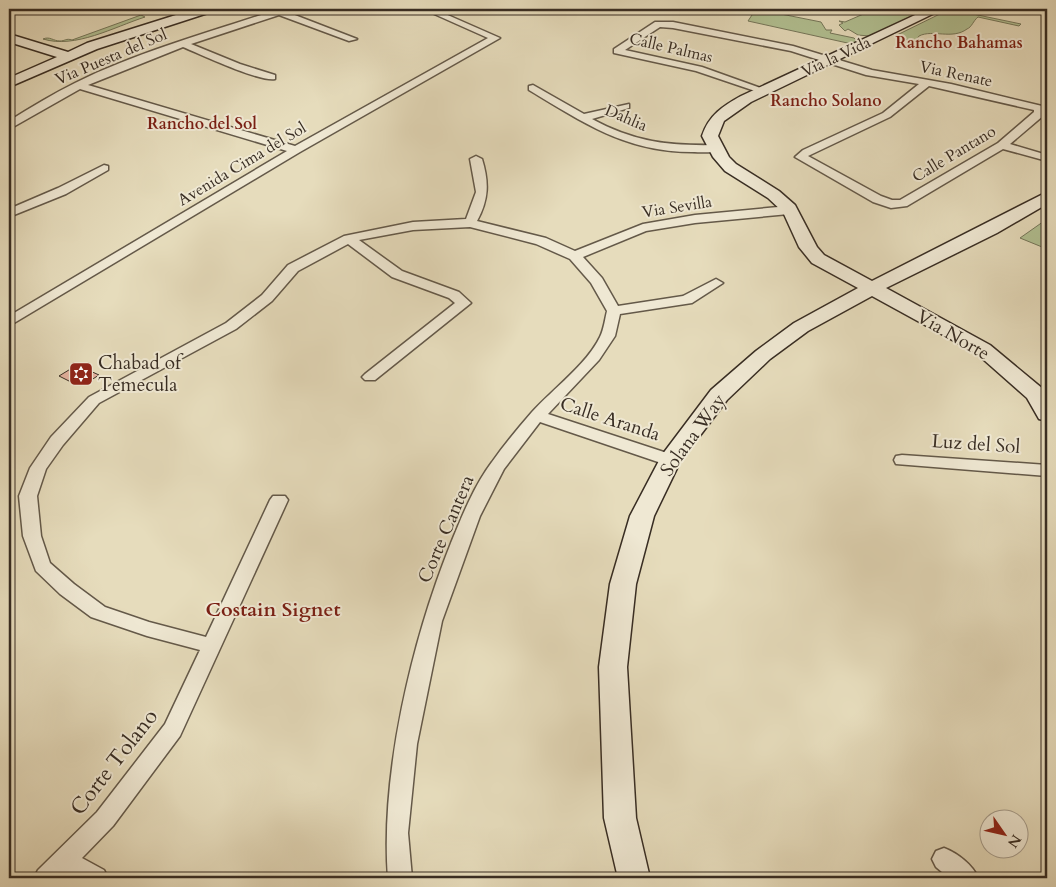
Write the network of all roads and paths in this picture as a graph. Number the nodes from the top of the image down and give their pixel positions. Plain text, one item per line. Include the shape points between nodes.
1 (186, 9) edge
2 (207, 9) edge
3 (427, 9) edge
4 (937, 9) edge
5 (278, 10) edge
6 (658, 24) joint
7 (9, 38) edge
8 (352, 39) dead end
9 (182, 43) junction
10 (63, 54) junction
11 (828, 60) junction
12 (9, 74) edge
13 (271, 77) dead end
14 (9, 82) edge
15 (927, 82) junction
16 (78, 85) junction
17 (533, 88) dead end
18 (764, 91) junction
19 (625, 106) dead end
20 (1040, 114) joint
21 (584, 117) junction
22 (9, 125) edge
23 (1002, 145) junction
24 (716, 148) junction
25 (296, 150) junction
26 (476, 158) dead end
27 (1047, 158) edge
28 (104, 168) dead end
29 (1047, 197) edge
30 (789, 210) junction
31 (9, 213) edge
32 (470, 224) junction
33 (349, 239) junction
34 (575, 256) junction
35 (716, 283) dead end
36 (870, 289) junction
37 (614, 311) junction
38 (9, 322) edge
39 (370, 377) dead end
40 (1047, 414) edge
41 (537, 416) junction
42 (670, 460) junction
43 (902, 460) dead end
44 (1047, 470) edge
45 (279, 500) dead end
46 (213, 646) junction
47 (944, 858) dead end
48 (64, 860) junction
49 (46, 878) edge
50 (96, 878) edge
51 (400, 878) edge
52 (634, 878) edge
53 (966, 878) edge

1 - 10 street
2 - 10 street
3 - 25 street, Avenida Cima del Sol via 495,38
4 - 11 street, Via la Vida
5 - 8 street
5 - 9 street, Via Puesta del Sol
6 - 11 street, Via Renate via 761,42
6 - 18 street, Calle Palmas via 617,51 699,69
7 - 10 street
9 - 13 street
9 - 16 street, Via Puesta del Sol
10 - 12 street
10 - 14 street
11 - 15 street, Via Renate via 870,73
11 - 18 street, Via la Vida
15 - 20 street, Via Renate via 1030,105 1038,108
15 - 23 street, Calle Pantano via 912,98 862,128 801,157 891,204 903,203
16 - 22 street, Via Puesta del Sol
16 - 25 street
17 - 21 street, Dahlia
18 - 24 street, Via la Vida via 723,113 713,124 710,136
19 - 21 street
20 - 23 street, Calle Pantano
21 - 24 street, Dahlia via 641,144 682,149
23 - 27 street
24 - 30 street via 724,161 773,192
25 - 38 street, Avenida Cima del Sol
26 - 32 street via 482,180 481,203
28 - 31 street via 62,191
29 - 36 street, Solana Way via 991,229
30 - 34 street, Via Sevilla via 695,218 642,228
30 - 36 street via 808,248 818,258
32 - 33 street via 413,226
32 - 34 street via 540,241
33 - 39 street via 397,274 454,295 464,303
33 - 46 street via 293,268 266,298 231,326 94,400 38,468 28,496 32,536 42,566 66,589 98,612
34 - 37 street via 597,281
35 - 37 street via 687,300
36 - 40 street, Via Norte via 983,349 1035,394
36 - 42 street, Solana Way via 801,327 762,355 719,395
37 - 41 street, Corte Cantera via 608,336 594,357
41 - 42 street, Calle Aranda
41 - 51 street, Corte Cantera via 497,467 471,516 432,621 406,744 397,834
42 - 52 street, Solana Way via 642,516 623,584 613,668 620,818
43 - 44 street, Luz del Sol
45 - 46 street, Corte Tolano
46 - 48 street, Corte Tolano via 173,730 105,819
47 - 53 street
48 - 49 street, Corte Tolano
48 - 50 street

